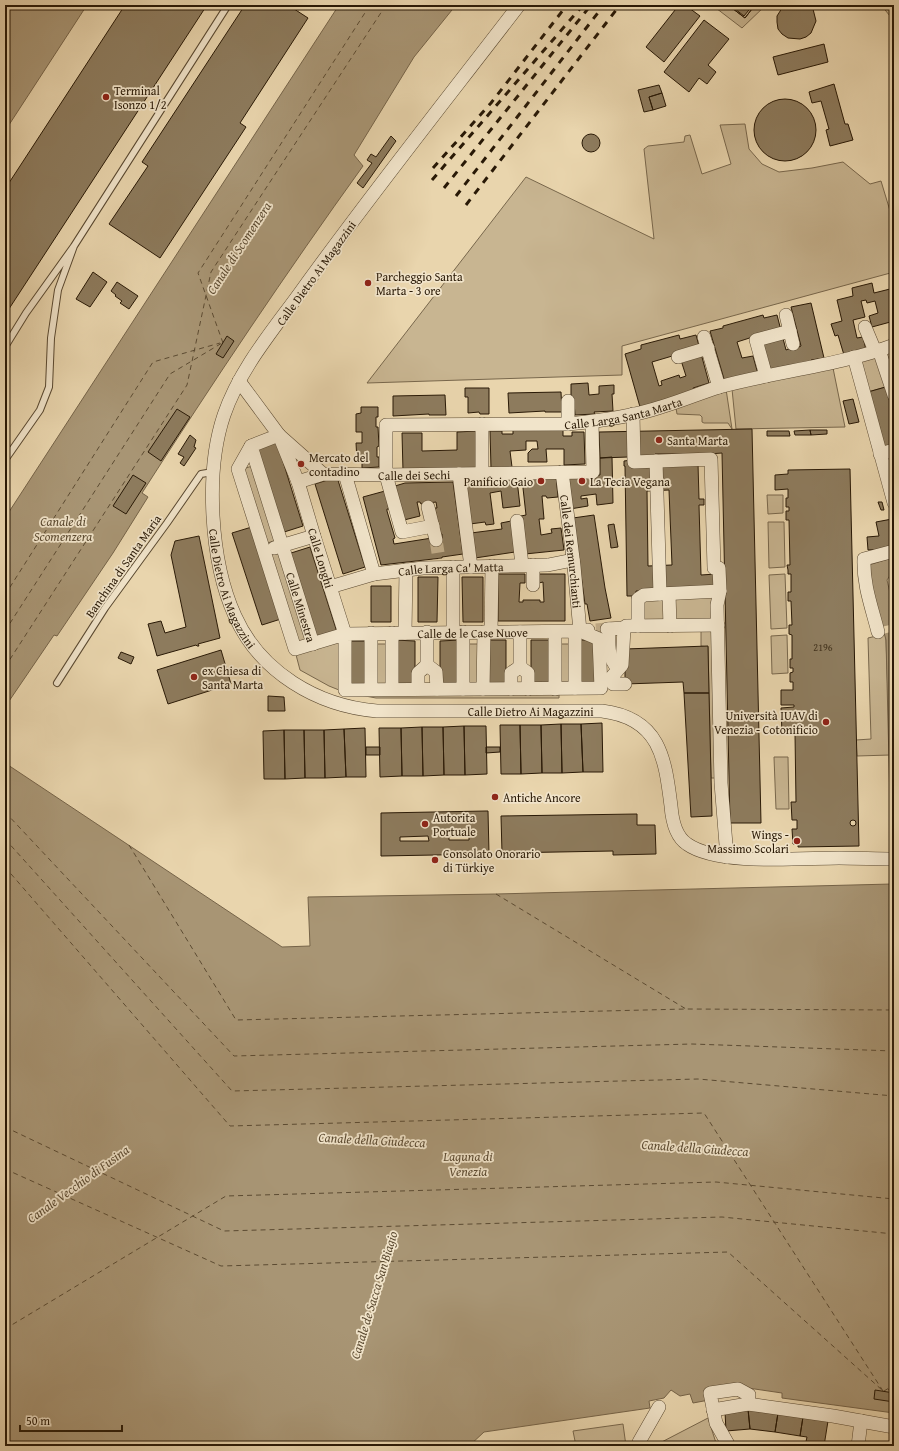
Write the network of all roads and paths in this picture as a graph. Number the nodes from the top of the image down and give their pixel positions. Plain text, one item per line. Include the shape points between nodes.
1 (228, 5) edge
2 (519, 5) edge
3 (74, 246) junction
4 (786, 315) dead end
5 (866, 328) dead end
6 (790, 331) junction
7 (793, 344) dead end
8 (894, 345) edge
9 (5, 347) edge
10 (877, 351) junction
11 (678, 357) dead end
12 (854, 357) junction
13 (766, 376) junction
14 (239, 381) junction
15 (893, 388) edge
16 (722, 389) junction
17 (568, 401) dead end
18 (632, 414) junction
19 (592, 422) junction
20 (482, 424) junction
21 (568, 424) junction
22 (279, 435) junction
23 (251, 446) junction
24 (894, 450) edge
25 (880, 454) junction
26 (5, 460) edge
27 (656, 461) junction
28 (257, 463) junction
29 (238, 469) junction
30 (213, 472) junction
31 (562, 472) junction
32 (482, 473) junction
33 (323, 474) junction
34 (350, 474) junction
35 (459, 474) junction
36 (386, 475) junction
37 (298, 482) junction
38 (894, 503) edge
39 (428, 507) dead end
40 (517, 521) dead end
41 (433, 526) junction
42 (314, 536) junction
43 (436, 540) tunnel mouth
44 (282, 546) junction
45 (264, 551) junction
46 (894, 551) edge
47 (573, 560) junction
48 (444, 564) junction
49 (528, 565) junction
50 (492, 566) junction
51 (471, 567) junction
52 (406, 570) junction
53 (374, 574) junction
54 (533, 585) dead end
55 (330, 587) junction
56 (720, 591) junction
57 (665, 594) junction
58 (718, 625) junction
59 (638, 626) junction
60 (670, 626) junction
61 (624, 628) junction
62 (577, 631) junction
63 (427, 632) junction
64 (458, 632) junction
65 (487, 632) junction
66 (520, 632) junction
67 (556, 632) junction
68 (603, 632) junction
69 (878, 632) dead end
70 (371, 633) junction
71 (398, 633) junction
72 (345, 634) junction
73 (314, 644) junction
74 (427, 665) junction
75 (520, 667) junction
76 (618, 669) junction
77 (57, 683) dead end
78 (575, 688) junction
79 (614, 688) dead end
80 (371, 689) junction
81 (392, 689) junction
82 (418, 689) junction
83 (437, 689) junction
84 (463, 689) junction
85 (483, 689) junction
86 (511, 689) junction
87 (528, 689) junction
88 (555, 689) junction
89 (727, 856) junction
90 (889, 859) edge
91 (659, 1408) dead end
92 (861, 1421) junction
93 (892, 1427) edge
94 (639, 1446) edge
95 (729, 1446) edge
96 (858, 1446) edge

1 - 3 lane
2 - 14 street, Calle Dietro Ai Magazzini via 329,252
3 - 9 lane
3 - 26 lane via 58,290 51,338 49,387 40,410
4 - 6 street
5 - 10 street
6 - 7 street
6 - 13 street via 756,340
8 - 10 street, Calle Larga Santa Marta
10 - 12 street, Calle Larga Santa Marta
10 - 15 street
11 - 16 street via 706,343
12 - 13 street, Calle Larga Santa Marta
12 - 25 street
13 - 16 street, Calle Larga Santa Marta
14 - 22 street
14 - 30 street, Calle Dietro Ai Magazzini via 225,412
16 - 18 street, Calle Larga Santa Marta via 677,405
17 - 21 street
18 - 19 street, Calle Larga Santa Marta
18 - 27 street via 634,462
19 - 21 street, Calle Larga Santa Marta
19 - 31 street, Calle dei Sechi via 593,472
20 - 21 street, Calle Larga Santa Marta
20 - 32 street
20 - 36 street, Calle Larga Santa Marta via 386,424
22 - 23 street
22 - 33 street
22 - 37 street
23 - 28 street, Calle Minestra
23 - 29 street
24 - 25 street
25 - 38 street
27 - 56 street via 711,459 714,568 719,568
27 - 57 street
28 - 29 street
28 - 44 street, Calle Minestra
29 - 45 street, Calle Minestra
30 - 77 lane, Banchina di Santa Maria via 201,474 105,608
30 - 89 street, Calle Dietro Ai Magazzini via 212,503 216,538 230,606 255,648 291,682 326,700 364,710 602,711 621,714 638,723 657,744 664,762 672,816 681,839 691,847
31 - 32 street, Calle dei Sechi
31 - 47 street, Calle dei Remurchianti
32 - 35 street, Calle dei Sechi
33 - 34 street, Calle dei Sechi
33 - 37 street, Calle dei Sechi
34 - 36 street, Calle dei Sechi
34 - 53 street via 356,513
35 - 36 street, Calle dei Sechi
35 - 51 street
36 - 41 street via 402,532
37 - 42 street, Calle Longhi
39 - 41 street
40 - 49 street
41 - 43 street
42 - 44 street
42 - 55 street, Calle Longhi
44 - 45 street
44 - 73 street, Calle Minestra
45 - 73 street, Calle Minestra via 295,649
46 - 69 street via 864,559 863,574
47 - 49 street, Calle Larga Ca' Matta via 548,565
47 - 62 street, Calle dei Remurchianti
48 - 51 street, Calle Larga Ca' Matta
48 - 52 street, Calle Larga Ca' Matta
48 - 64 street
49 - 50 street, Calle Larga Ca' Matta
49 - 54 street
50 - 51 street, Calle Larga Ca' Matta
50 - 65 street
52 - 53 street, Calle Larga Ca' Matta
52 - 71 street
53 - 55 street, Calle Larga Ca' Matta
55 - 72 street, Calle Longhi
56 - 57 street
56 - 58 street via 717,605
57 - 59 street via 644,595 638,599
57 - 60 street
58 - 60 street
58 - 89 street via 721,778
59 - 60 street
59 - 61 street
61 - 68 street
61 - 76 street via 622,665
62 - 67 street, Calle de le Case Nuove
62 - 68 street, Calle de le Case Nuove
62 - 78 street, Calle dei Remurchianti
63 - 64 street, Calle de le Case Nuove
63 - 71 street, Calle de le Case Nuove
63 - 74 street
64 - 65 street, Calle de le Case Nuove
64 - 84 street
65 - 66 street, Calle de le Case Nuove
65 - 85 street
66 - 67 street, Calle de le Case Nuove
66 - 75 street
67 - 88 street
68 - 76 street via 609,654
68 - 78 street via 601,688
70 - 71 street, Calle de le Case Nuove
70 - 72 street, Calle de le Case Nuove
70 - 80 street
71 - 81 street
72 - 73 street, Calle de le Case Nuove
72 - 80 street, Calle Longhi via 345,690
74 - 82 street via 418,673
74 - 83 street via 436,672
75 - 86 street via 511,674
75 - 87 street via 528,673
76 - 79 street via 610,679
78 - 88 street
80 - 81 street
81 - 82 street
82 - 83 street
83 - 84 street
84 - 85 street
85 - 86 street
86 - 87 street
87 - 88 street
89 - 90 street, Calle Dietro Ai Magazzini via 757,859
91 - 94 street
92 - 93 street
92 - 95 street via 748,1404 713,1410 716,1423
92 - 96 street

